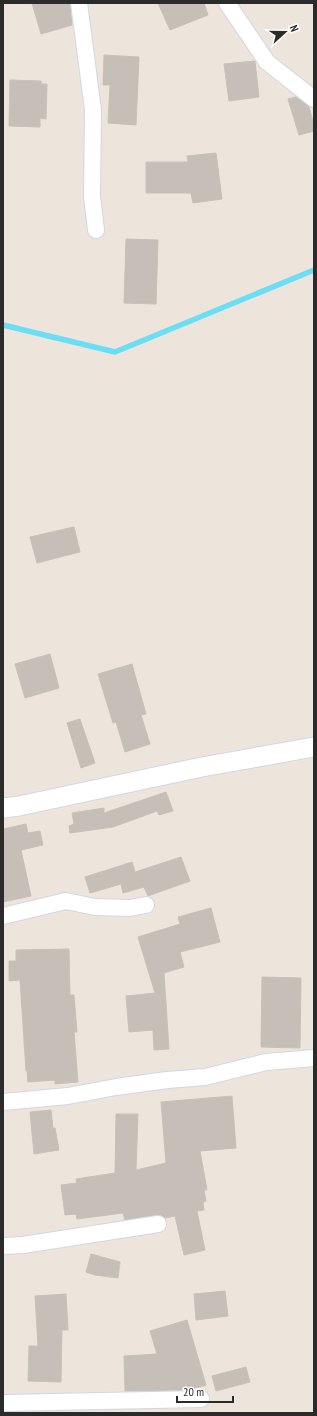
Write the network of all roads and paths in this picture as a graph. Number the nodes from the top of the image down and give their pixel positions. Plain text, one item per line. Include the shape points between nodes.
1 (79, 3) edge
2 (227, 3) edge
3 (314, 99) edge
4 (96, 230) dead end
5 (314, 747) edge
6 (3, 808) edge
7 (146, 906) dead end
8 (3, 916) edge
9 (314, 1058) edge
10 (3, 1102) edge
11 (158, 1224) dead end
12 (3, 1246) edge
13 (201, 1399) dead end
14 (3, 1403) edge

1 - 4 street via 93,110 92,196
2 - 3 street via 267,62
5 - 6 street
7 - 8 street via 95,907 66,901
9 - 10 street via 266,1062 205,1077 116,1087 68,1096
11 - 12 street
13 - 14 street

